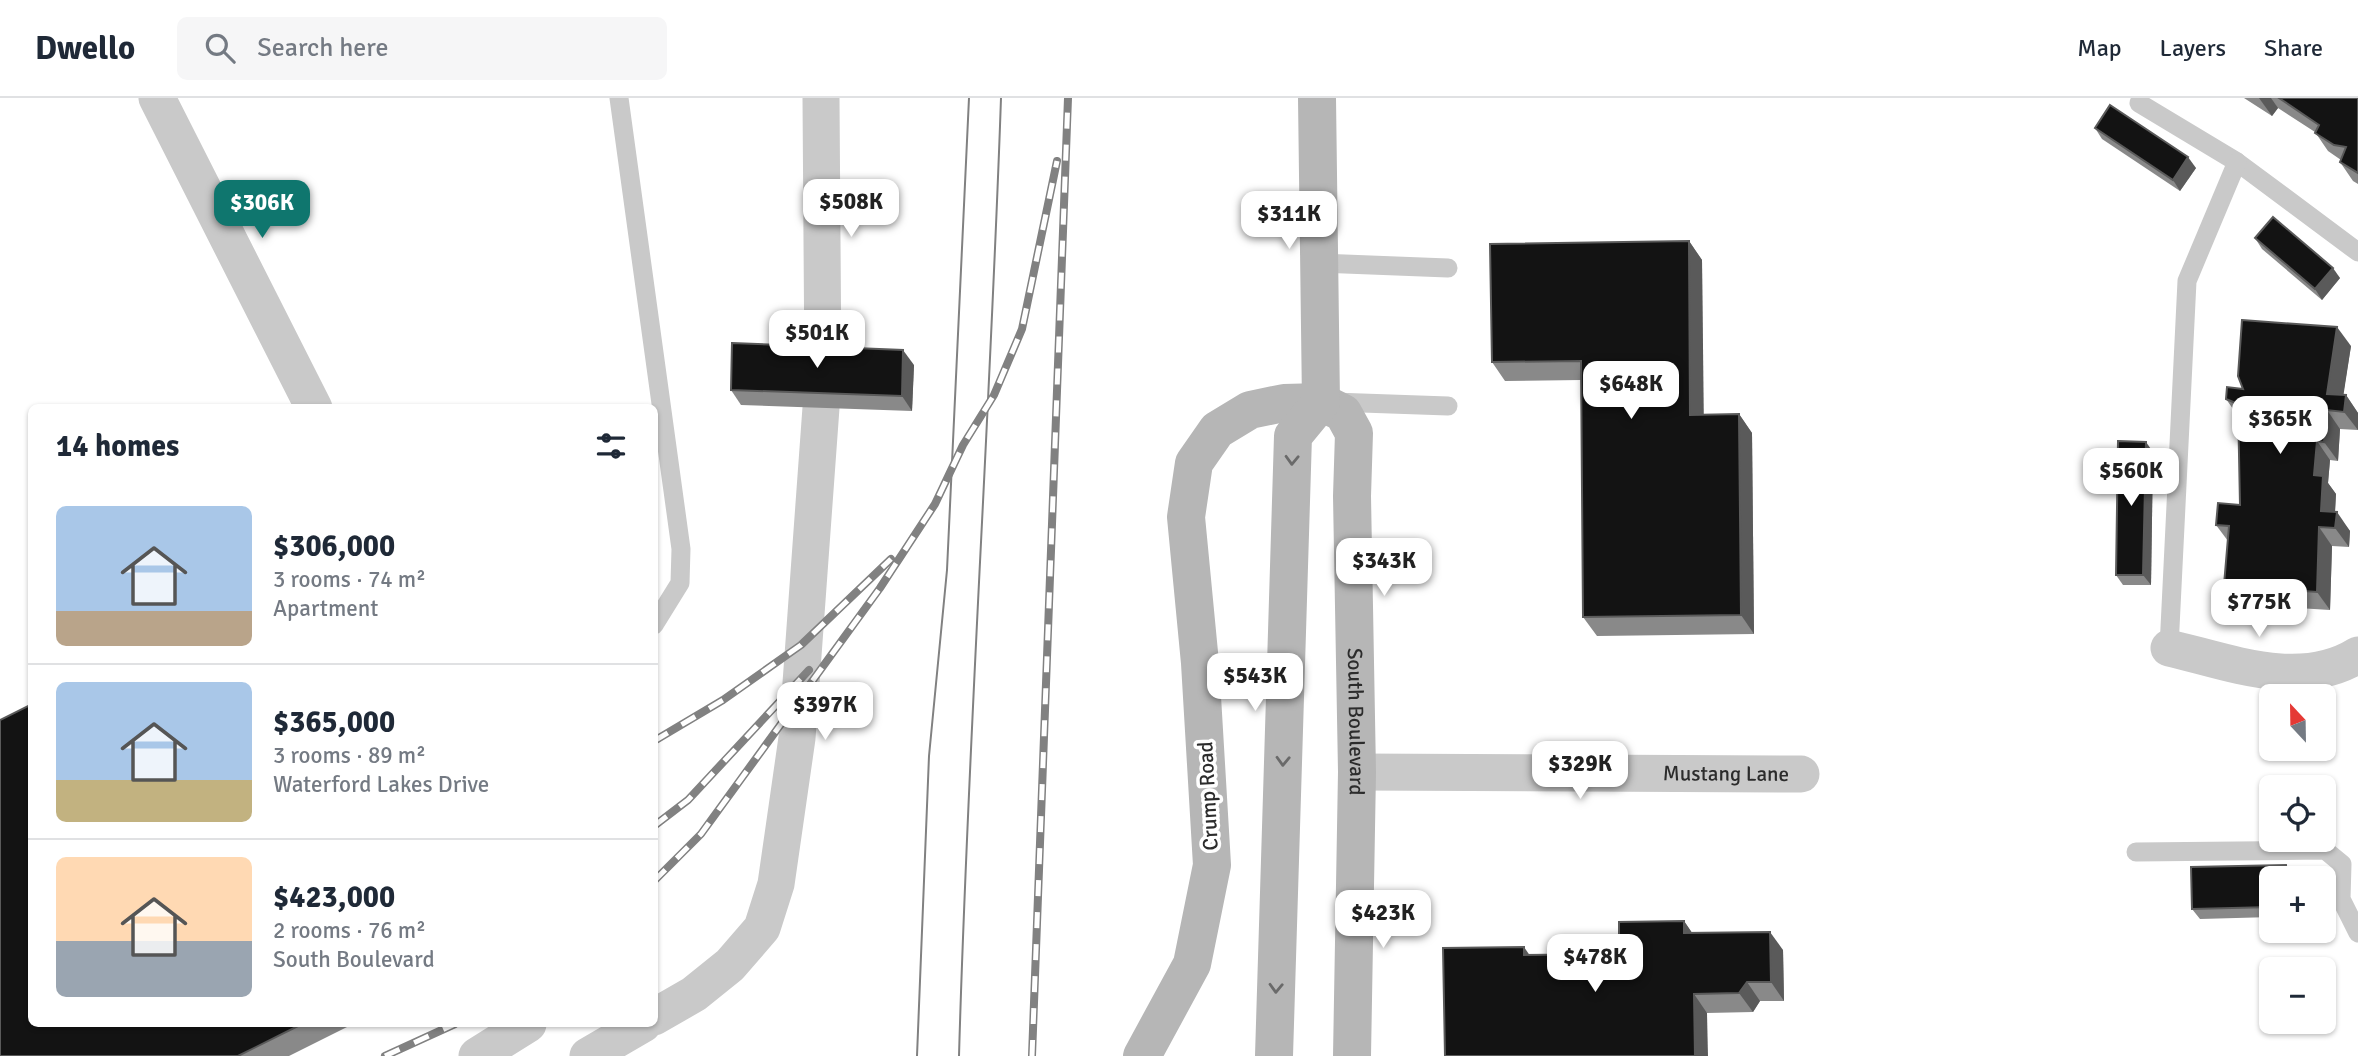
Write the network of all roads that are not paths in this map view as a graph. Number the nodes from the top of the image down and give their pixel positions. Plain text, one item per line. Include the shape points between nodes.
1 (158, 98) edge
2 (619, 98) edge
3 (821, 98) edge
4 (1317, 98) edge
5 (2139, 103) dead end
6 (2237, 162) junction
7 (2358, 252) edge
8 (1319, 263) junction
9 (1448, 268) dead end
10 (1321, 402) junction
11 (312, 404) edge
12 (1448, 406) dead end
13 (658, 619) edge
14 (2169, 648) joint
15 (2358, 655) edge
16 (1357, 772) junction
17 (1801, 774) dead end
18 (2136, 852) dead end
19 (2358, 933) edge
20 (658, 1015) edge
21 (523, 1027) edge
22 (638, 1027) edge
23 (477, 1056) edge
24 (588, 1056) edge
25 (1142, 1056) edge
26 (1274, 1056) edge
27 (1352, 1056) edge

1 - 11 street
2 - 13 lane via 681,549 680,583
3 - 20 street via 823,380 797,738 776,884 762,928 730,965
4 - 8 main road
5 - 6 lane
6 - 7 lane
6 - 14 lane via 2187,281
8 - 9 lane
8 - 10 main road
10 - 12 lane
10 - 16 main road, South Boulevard via 1343,412 1354,433
10 - 25 main road, Crump Road via 1250,410 1217,430 1194,463 1186,517 1212,865 1192,964
10 -> 26 main road via 1293,436
14 - 15 street via 2284,673 2314,673
16 - 17 street, Mustang Lane
16 - 27 main road, South Boulevard
18 - 19 lane via 2325,850 2342,864 2341,899
21 - 23 street
22 - 24 street

